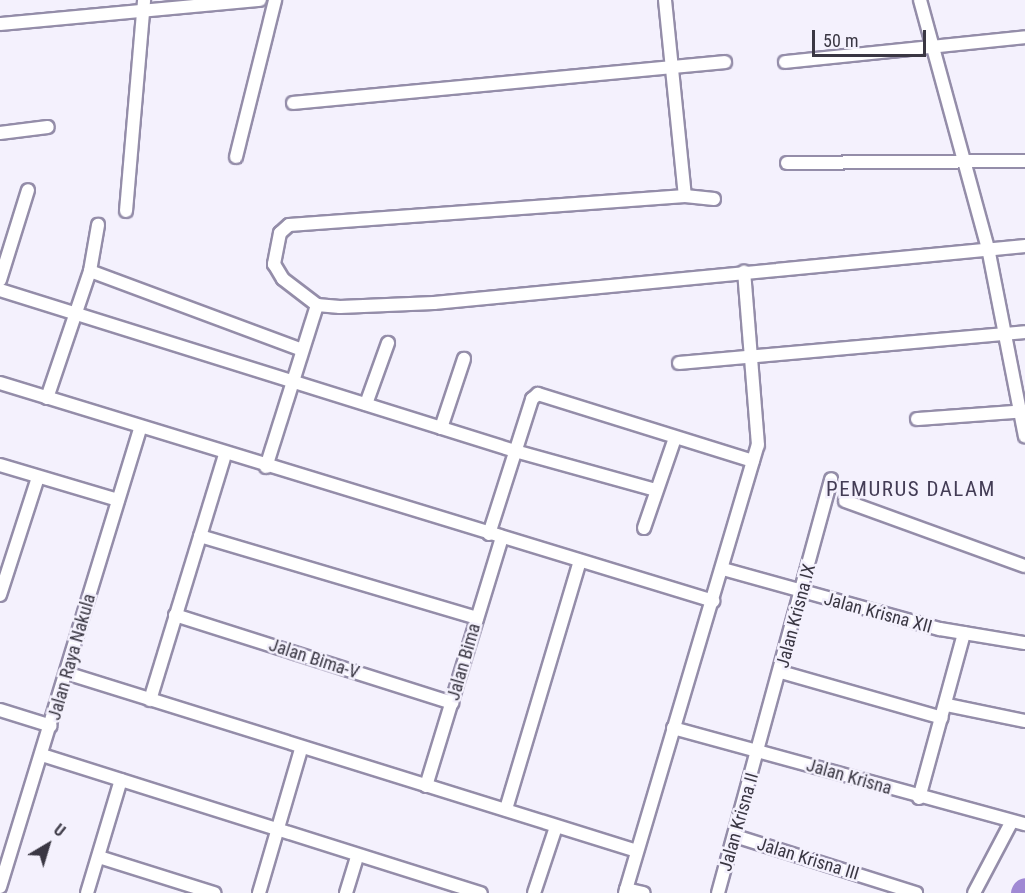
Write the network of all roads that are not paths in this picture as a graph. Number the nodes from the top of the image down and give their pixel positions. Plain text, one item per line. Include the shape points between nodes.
1 (260, 0) edge
2 (275, 0) edge
3 (665, 0) edge
4 (920, 0) edge
5 (246, 1) edge
6 (144, 6) edge
7 (0, 24) edge
8 (1025, 37) edge
9 (932, 46) junction
10 (725, 62) dead end
11 (785, 62) dead end
12 (674, 65) junction
13 (293, 104) dead end
14 (48, 127) dead end
15 (0, 133) edge
16 (236, 157) dead end
17 (1025, 161) edge
18 (787, 164) dead end
19 (963, 164) junction
20 (28, 190) dead end
21 (685, 196) junction
22 (714, 199) dead end
23 (126, 211) dead end
24 (98, 225) dead end
25 (1025, 246) edge
26 (988, 248) junction
27 (90, 271) junction
28 (744, 272) junction
29 (0, 280) edge
30 (0, 290) edge
31 (317, 305) junction
32 (76, 312) junction
33 (1025, 332) edge
34 (1007, 333) junction
35 (388, 343) dead end
36 (300, 349) junction
37 (753, 357) junction
38 (464, 359) dead end
39 (679, 363) dead end
40 (291, 379) junction
41 (0, 382) edge
42 (47, 398) junction
43 (366, 404) junction
44 (1022, 412) edge
45 (917, 419) dead end
46 (141, 427) junction
47 (441, 428) junction
48 (1025, 435) edge
49 (675, 438) junction
50 (515, 451) junction
51 (225, 454) junction
52 (753, 461) junction
53 (0, 465) edge
54 (266, 467) junction
55 (38, 477) junction
56 (831, 479) dead end
57 (656, 490) junction
58 (118, 500) junction
59 (845, 501) dead end
60 (644, 528) dead end
61 (200, 536) junction
62 (496, 536) junction
63 (0, 552) edge
64 (13, 555) junction
65 (580, 561) junction
66 (1025, 566) edge
67 (723, 569) junction
68 (802, 592) junction
69 (0, 595) edge
70 (714, 601) junction
71 (175, 615) junction
72 (477, 618) junction
73 (964, 633) junction
74 (1025, 643) edge
75 (781, 672) junction
76 (66, 673) junction
77 (150, 700) junction
78 (452, 704) junction
79 (947, 705) junction
80 (0, 710) edge
81 (942, 718) junction
82 (1025, 721) edge
83 (51, 726) junction
84 (673, 728) junction
85 (302, 749) junction
86 (759, 751) junction
87 (42, 756) junction
88 (121, 780) junction
89 (426, 786) junction
90 (919, 798) junction
91 (506, 809) junction
92 (1019, 822) edge
93 (556, 827) junction
94 (278, 831) junction
95 (735, 836) junction
96 (637, 851) junction
97 (357, 856) junction
98 (99, 857) junction
99 (0, 887) edge
100 (626, 891) edge
101 (87, 893) edge
102 (214, 893) edge
103 (259, 893) edge
104 (346, 893) edge
105 (481, 893) edge
106 (534, 893) edge
107 (644, 893) edge
108 (718, 893) edge
109 (916, 893) edge
110 (974, 893) edge

1 - 5 street
2 - 16 street
3 - 12 street
4 - 9 street
5 - 6 street
6 - 7 street
6 - 23 street
8 - 9 street
9 - 11 street
9 - 19 street
10 - 12 street
12 - 13 street
12 - 21 street
14 - 15 street
17 - 19 street
18 - 19 street
19 - 26 street
20 - 29 street
21 - 22 street
21 - 31 street via 289,225 280,233 276,270
24 - 27 street
25 - 26 street
26 - 28 street
26 - 34 street
27 - 32 street
27 - 36 street
28 - 31 street via 434,303
28 - 37 street
30 - 32 street
31 - 36 street
32 - 40 street
32 - 42 street
33 - 34 street
34 - 37 street
34 - 44 street
35 - 43 street
36 - 40 street
37 - 39 street
37 - 52 street via 758,430
38 - 47 street
40 - 43 street
40 - 54 street
41 - 42 street
42 - 46 street
43 - 47 street
44 - 45 street
44 - 48 street
46 - 51 street
46 - 58 street, Jalan Raya Nakula
47 - 50 street
49 - 50 street, Jalan Bima via 537,394
49 - 52 street
49 - 57 street
50 - 57 street
50 - 62 street, Jalan Bima
51 - 54 street
51 - 61 street
52 - 67 street
53 - 55 street
54 - 62 street
55 - 58 street
55 - 64 street
56 - 68 street, Jalan Krisna IX
57 - 60 street
58 - 76 street, Jalan Raya Nakula
59 - 66 street
61 - 71 street
61 - 72 street
62 - 65 street
62 - 72 street, Jalan Bima
63 - 64 street
64 - 69 street
65 - 70 street
65 - 91 street
67 - 68 street, Jalan Krisna XII
67 - 70 street
68 - 73 street, Jalan Krisna XII
68 - 75 street, Jalan Krisna IX
70 - 84 street
71 - 77 street
71 - 78 street, Jalan Bima-V
72 - 78 street, Jalan Bima
73 - 74 street, Jalan Krisna XII
73 - 79 street
75 - 81 street
75 - 86 street, Jalan Krisna IX
76 - 77 street
76 - 83 street, Jalan Raya Nakula
77 - 85 street
78 - 89 street, Jalan Bima
79 - 81 street
79 - 82 street
80 - 83 street
81 - 90 street
83 - 87 street, Jalan Raya Nakula
84 - 86 street, Jalan Krisna
84 - 96 street
85 - 89 street
85 - 94 street
86 - 90 street, Jalan Krisna
86 - 95 street, Jalan Krisna II
87 - 88 street
87 - 99 street, Jalan Raya Nakula
88 - 94 street
88 - 98 street
89 - 91 street
90 - 92 street, Jalan Krisna
91 - 93 street
92 - 110 street
93 - 96 street
93 - 106 street
94 - 97 street
94 - 103 street
95 - 108 street, Jalan Krisna II
95 - 109 street, Jalan Krisna III
96 - 100 street
97 - 104 street
97 - 105 street
98 - 101 street
98 - 102 street
100 - 107 street

